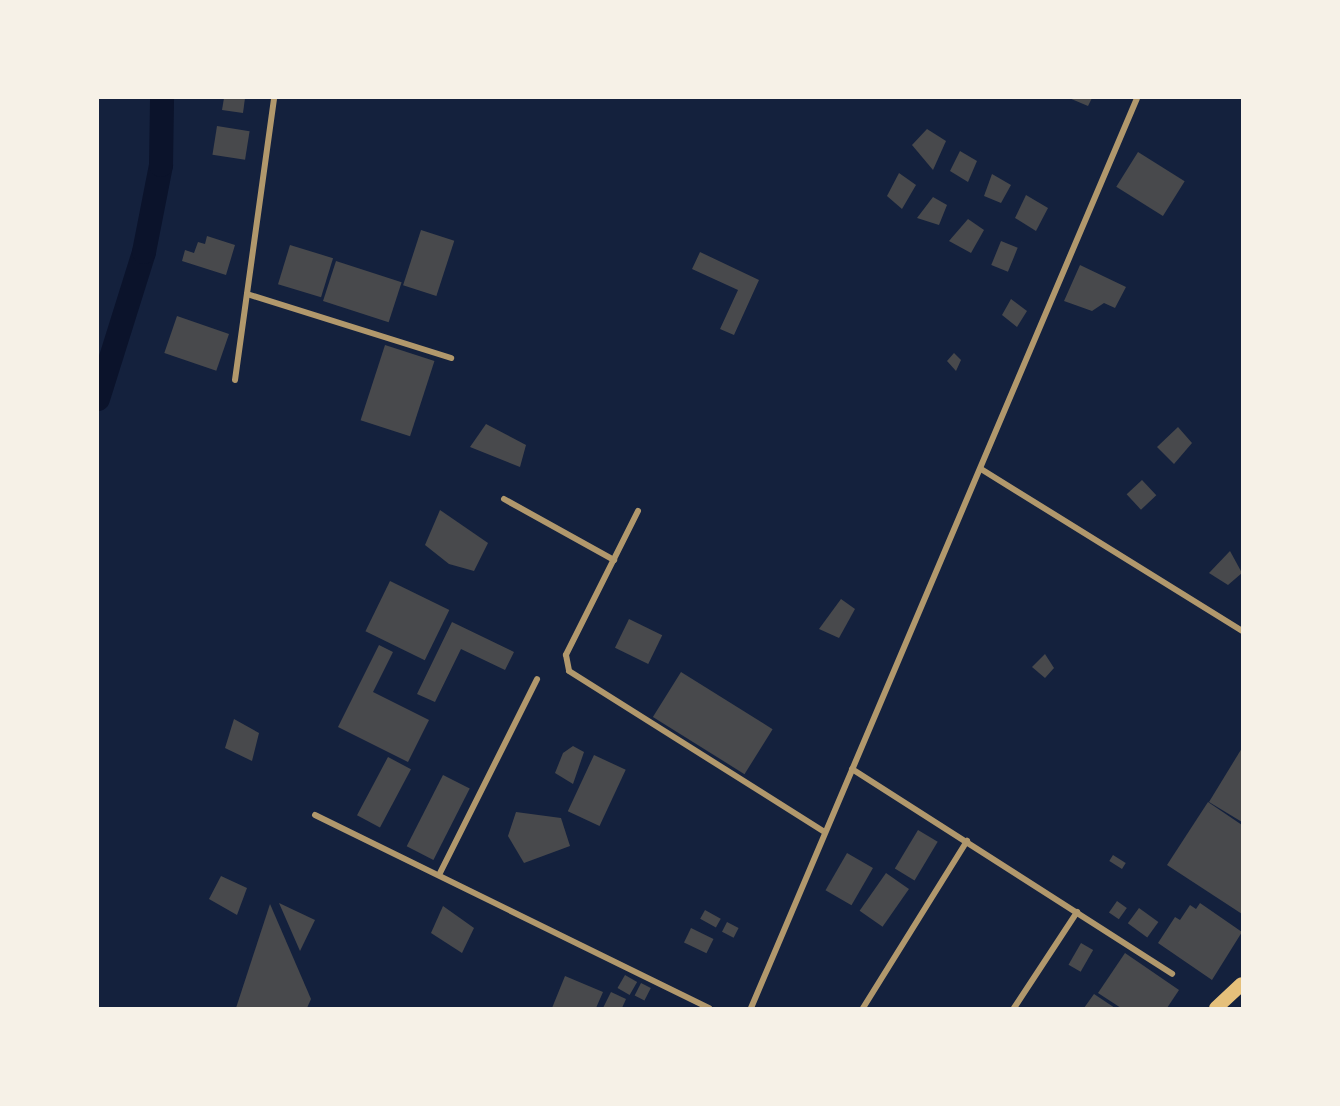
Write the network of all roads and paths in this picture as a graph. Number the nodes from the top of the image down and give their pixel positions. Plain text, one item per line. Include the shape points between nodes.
1 (274, 98) edge
2 (1137, 98) edge
3 (247, 294) junction
4 (451, 358) dead end
5 (235, 380) dead end
6 (981, 469) junction
7 (504, 499) dead end
8 (638, 511) dead end
9 (614, 560) junction
10 (1242, 631) edge
11 (537, 679) dead end
12 (852, 770) junction
13 (315, 815) dead end
14 (825, 832) junction
15 (967, 842) junction
16 (439, 875) junction
17 (1077, 912) junction
18 (1172, 974) dead end
19 (1242, 984) edge
20 (709, 1008) edge
21 (751, 1008) edge
22 (863, 1008) edge
23 (1014, 1008) edge
24 (1216, 1008) edge

1 - 3 street
2 - 6 street
3 - 4 street
3 - 5 street
6 - 10 street
6 - 12 street
7 - 9 street
8 - 9 street
9 - 14 street via 566,655 569,671
11 - 16 street
12 - 14 street
12 - 15 street
13 - 16 street
14 - 21 street
15 - 17 street
15 - 22 street
16 - 20 street
17 - 18 street
17 - 23 street
19 - 24 highway

